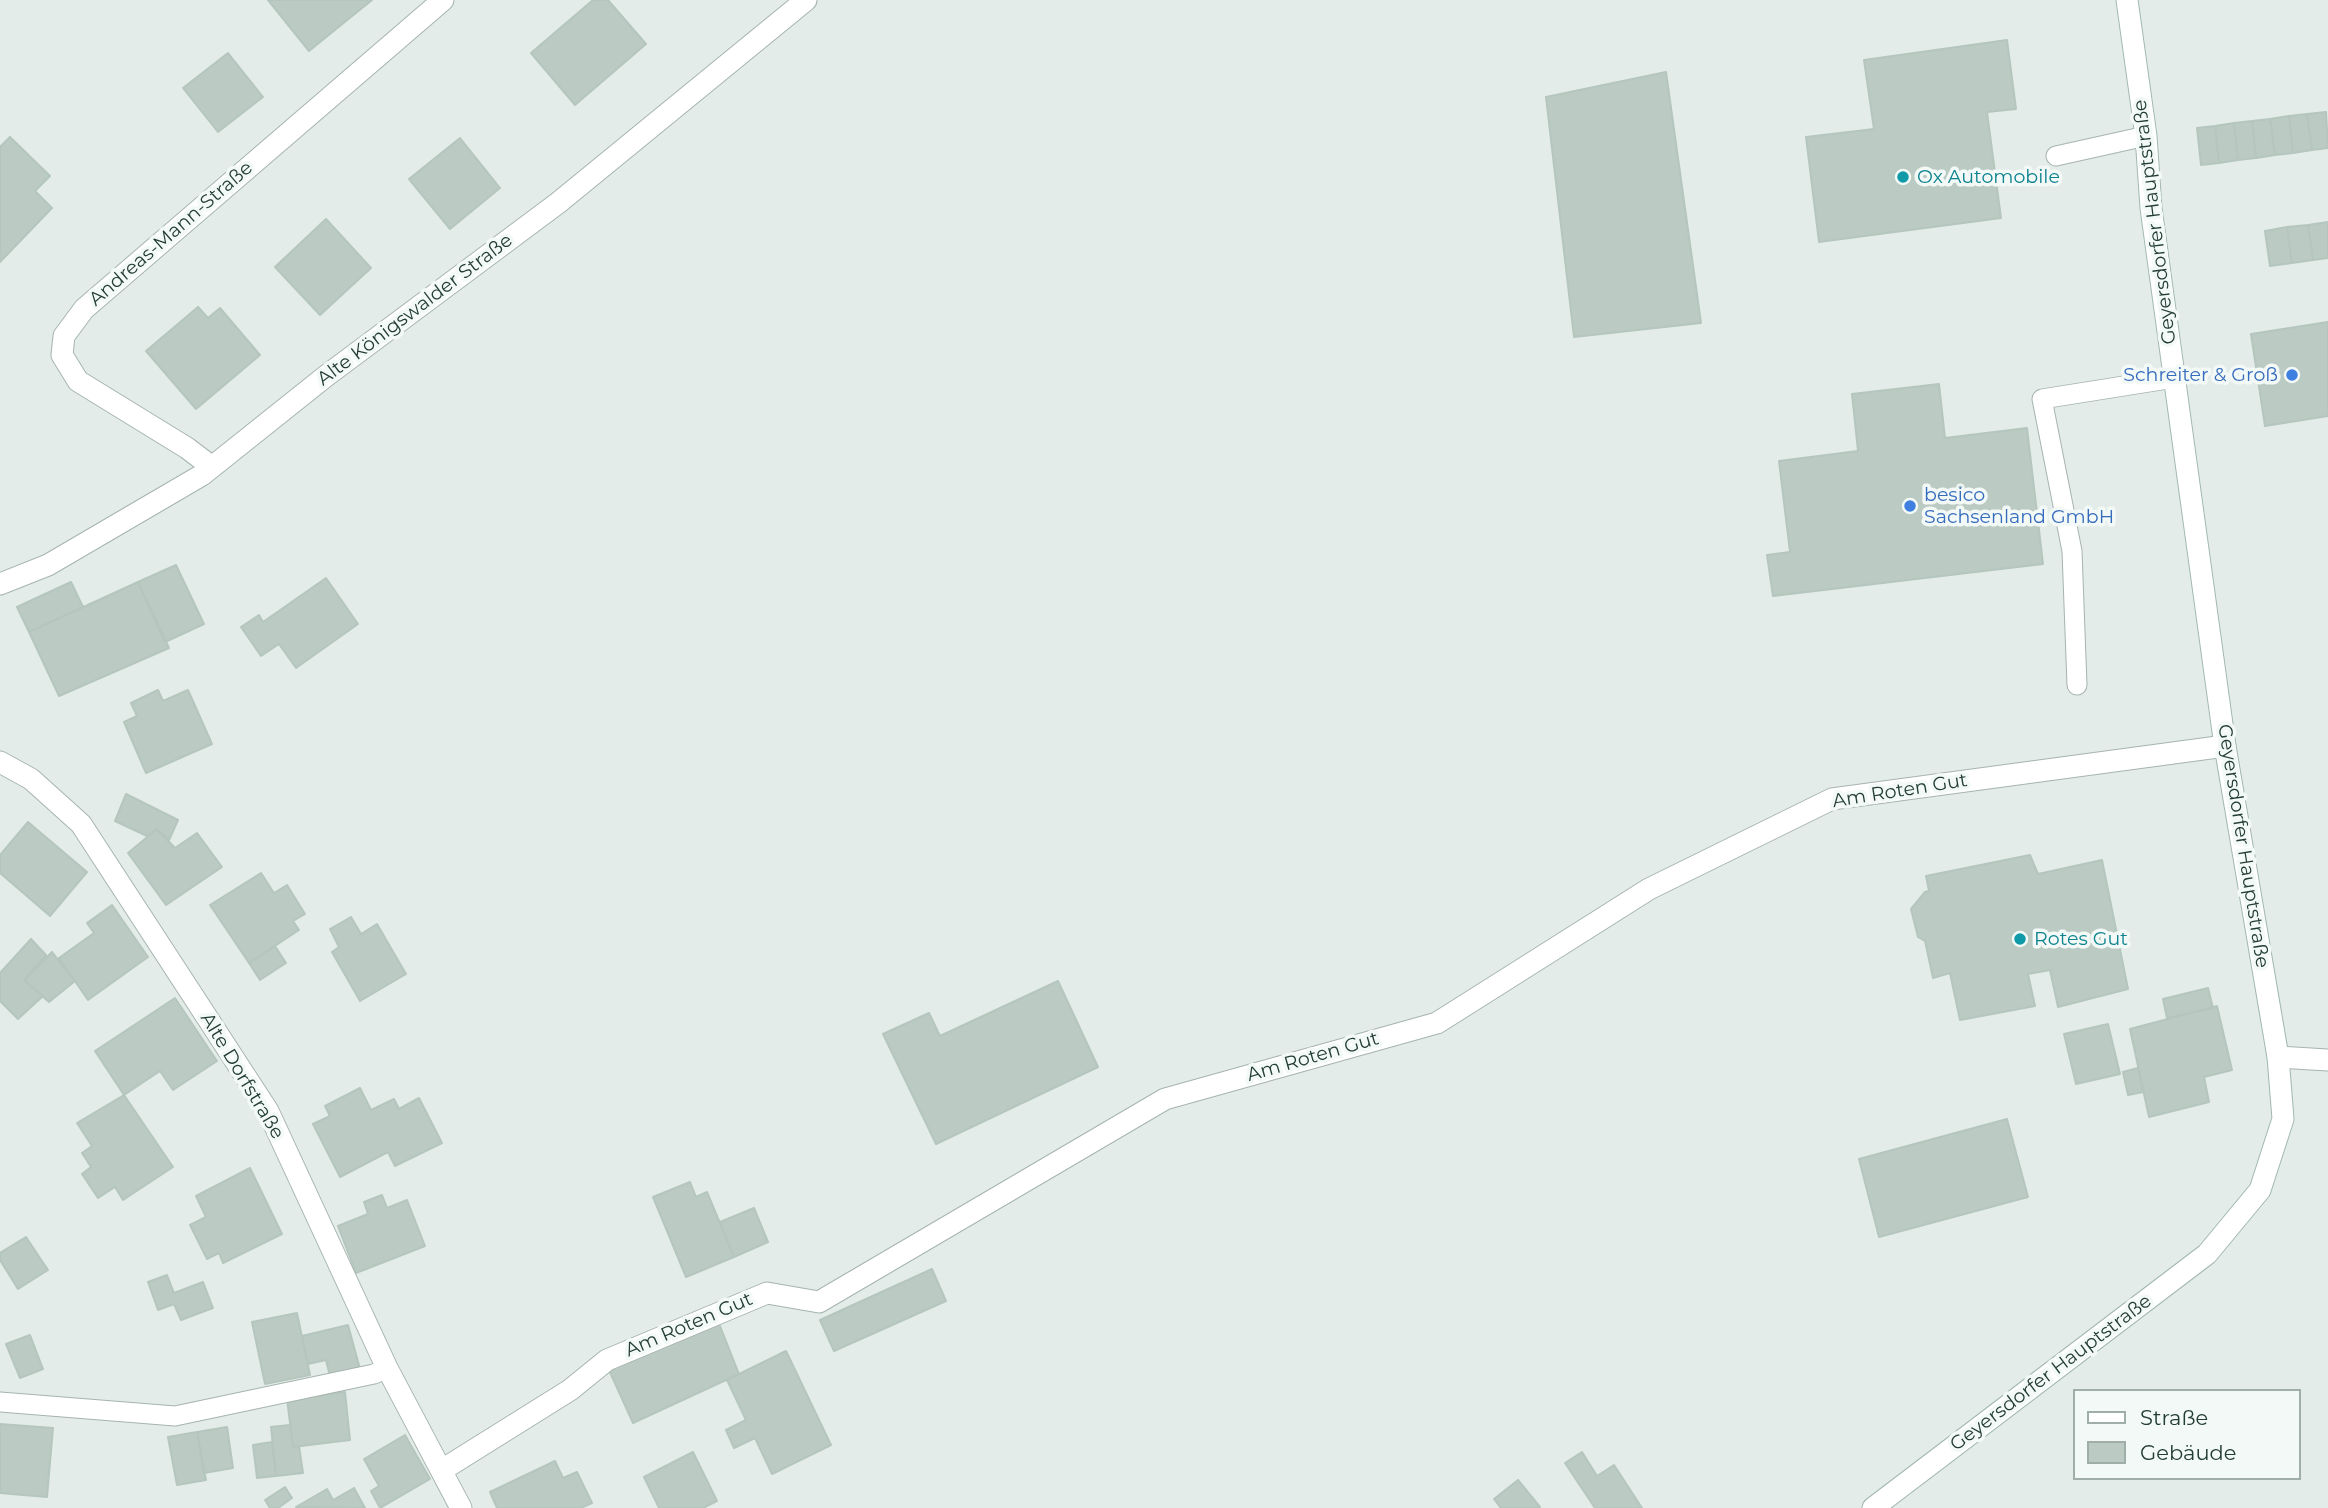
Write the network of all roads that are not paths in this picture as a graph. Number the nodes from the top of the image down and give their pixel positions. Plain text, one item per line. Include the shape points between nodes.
1 (443, 0) edge
2 (806, 0) edge
3 (2127, 0) edge
4 (2146, 136) junction
5 (2056, 156) dead end
6 (2174, 378) junction
7 (212, 467) junction
8 (0, 584) edge
9 (2077, 685) dead end
10 (2225, 746) junction
11 (0, 762) edge
12 (2278, 1057) junction
13 (2328, 1060) edge
14 (387, 1368) junction
15 (0, 1402) edge
16 (442, 1470) junction
17 (461, 1508) edge
18 (1873, 1508) edge

1 - 7 street, Andreas-Mann-Straße via 84,309 64,336 62,355 78,381
2 - 7 street, Alte Königswalder Straße via 558,203
3 - 4 street, Geyersdorfer Hauptstraße
4 - 5 lane
4 - 6 street, Geyersdorfer Hauptstraße
6 - 9 lane via 2042,399 2072,551
6 - 10 street, Geyersdorfer Hauptstraße
7 - 8 street, Alte Königswalder Straße via 48,565
10 - 12 street, Geyersdorfer Hauptstraße
10 - 16 street, Am Roten Gut via 1832,799 1649,889 1437,1023 1165,1099 819,1302 767,1293 607,1360 570,1390
11 - 14 street, Alte Dorfstraße via 31,779 81,824 268,1111
12 - 13 street
12 - 18 street, Geyersdorfer Hauptstraße via 2283,1119 2259,1191 2207,1254
14 - 15 lane via 175,1416
14 - 16 street, Alte Dorfstraße
16 - 17 street, Alte Dorfstraße

